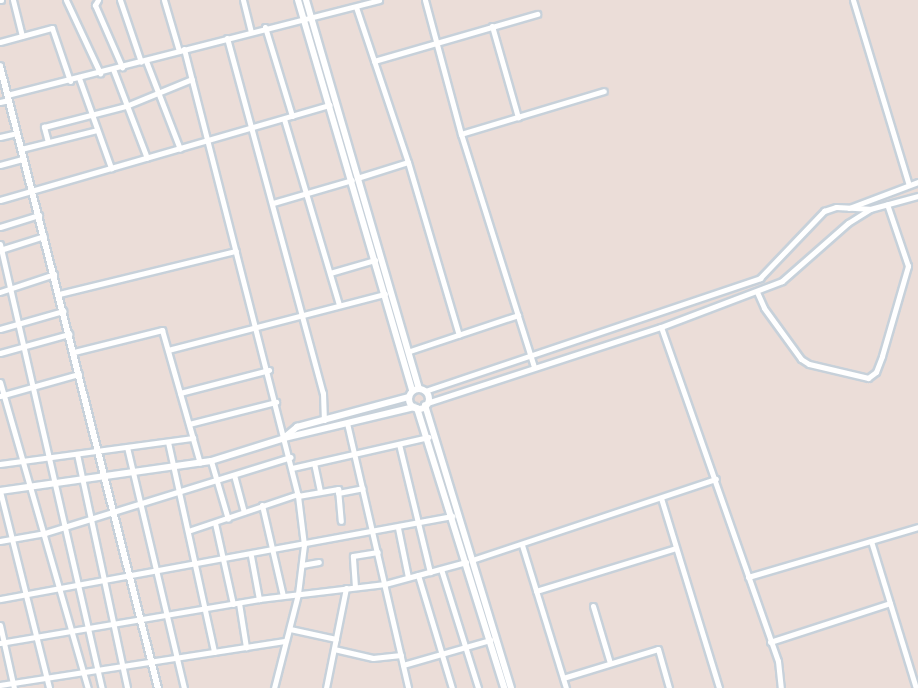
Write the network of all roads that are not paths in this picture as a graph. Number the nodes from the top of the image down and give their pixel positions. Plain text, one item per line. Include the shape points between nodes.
1 (13, 0) edge
2 (66, 0) edge
3 (98, 0) edge
4 (120, 0) edge
5 (164, 0) edge
6 (243, 0) edge
7 (298, 0) edge
8 (306, 0) edge
9 (425, 0) edge
10 (853, 0) edge
11 (375, 1) edge
12 (356, 7) junction
13 (537, 14) dead end
14 (307, 18) junction
15 (492, 26) junction
16 (265, 27) junction
17 (251, 31) junction
18 (21, 36) junction
19 (226, 38) junction
20 (0, 42) edge
21 (437, 43) junction
22 (182, 50) junction
23 (374, 61) junction
24 (144, 62) junction
25 (0, 66) edge
26 (122, 67) junction
27 (112, 69) junction
28 (100, 73) junction
29 (78, 78) junction
30 (192, 79) junction
31 (70, 81) junction
32 (604, 91) dead end
33 (158, 93) junction
34 (8, 98) junction
35 (0, 102) edge
36 (330, 105) junction
37 (126, 106) junction
38 (92, 116) junction
39 (292, 116) junction
40 (518, 117) junction
41 (284, 119) junction
42 (251, 129) junction
43 (97, 130) junction
44 (17, 133) junction
45 (461, 134) junction
46 (0, 137) edge
47 (208, 141) junction
48 (48, 142) junction
49 (21, 149) junction
50 (180, 149) junction
51 (147, 158) junction
52 (23, 159) junction
53 (408, 162) junction
54 (0, 165) edge
55 (111, 168) junction
56 (354, 179) junction
57 (918, 182) edge
58 (909, 185) junction
59 (33, 189) junction
60 (306, 194) junction
61 (918, 196) edge
62 (0, 200) edge
63 (273, 203) junction
64 (887, 204) junction
65 (849, 208) junction
66 (870, 209) junction
67 (39, 215) junction
68 (0, 227) edge
69 (44, 236) junction
70 (1, 248) edge
71 (236, 251) junction
72 (375, 260) junction
73 (330, 273) junction
74 (54, 274) junction
75 (10, 289) junction
76 (0, 292) edge
77 (758, 292) junction
78 (59, 294) junction
79 (386, 294) junction
80 (339, 305) junction
81 (63, 311) junction
82 (518, 315) junction
83 (303, 316) junction
84 (18, 324) junction
85 (257, 326) junction
86 (661, 327) junction
87 (0, 329) edge
88 (69, 334) junction
89 (459, 335) junction
90 (23, 347) junction
91 (168, 350) junction
92 (410, 351) junction
93 (74, 352) junction
94 (0, 353) edge
95 (531, 357) junction
96 (534, 367) junction
97 (268, 370) junction
98 (79, 374) junction
99 (0, 382) edge
100 (34, 386) junction
101 (416, 392) junction
102 (180, 393) junction
103 (2, 395) edge
104 (276, 402) junction
105 (426, 404) junction
106 (415, 407) junction
107 (324, 420) junction
108 (347, 423) junction
109 (189, 424) junction
110 (429, 437) junction
111 (193, 438) junction
112 (285, 438) junction
113 (168, 442) junction
114 (399, 444) junction
115 (127, 447) junction
116 (99, 451) junction
117 (77, 454) junction
118 (355, 454) junction
119 (290, 457) junction
120 (48, 458) junction
121 (24, 461) junction
122 (211, 461) junction
123 (200, 463) junction
124 (314, 463) junction
125 (0, 464) edge
126 (174, 467) junction
127 (292, 468) junction
128 (133, 472) junction
129 (234, 475) junction
130 (106, 476) junction
131 (81, 479) junction
132 (716, 479) junction
133 (216, 480) junction
134 (53, 483) junction
135 (32, 486) junction
136 (363, 488) junction
137 (0, 491) edge
138 (320, 491) junction
139 (179, 492) junction
140 (338, 493) junction
141 (298, 495) junction
142 (660, 498) junction
143 (140, 504) junction
144 (262, 506) junction
145 (116, 512) junction
146 (244, 512) junction
147 (452, 516) junction
148 (228, 519) junction
149 (89, 520) junction
150 (341, 521) dead end
151 (215, 523) junction
152 (418, 524) junction
153 (65, 527) junction
154 (918, 527) edge
155 (398, 528) junction
156 (188, 531) junction
157 (373, 532) junction
158 (45, 533) junction
159 (12, 539) junction
160 (0, 541) edge
161 (871, 541) junction
162 (304, 545) junction
163 (522, 545) junction
164 (676, 548) junction
165 (274, 550) junction
166 (378, 552) junction
167 (251, 556) junction
168 (224, 560) junction
169 (469, 561) junction
170 (319, 562) dead end
171 (302, 564) junction
172 (195, 565) junction
173 (441, 569) junction
174 (156, 571) junction
175 (430, 572) junction
176 (132, 575) junction
177 (418, 575) junction
178 (408, 577) junction
179 (748, 577) junction
180 (103, 581) junction
181 (385, 584) junction
182 (78, 585) junction
183 (355, 587) junction
184 (61, 588) junction
185 (346, 588) junction
186 (536, 591) junction
187 (25, 594) junction
188 (298, 594) junction
189 (283, 596) junction
190 (0, 599) edge
191 (259, 599) junction
192 (890, 603) junction
193 (236, 604) junction
194 (593, 606) dead end
195 (206, 608) junction
196 (169, 615) junction
197 (142, 620) junction
198 (112, 624) junction
199 (0, 625) edge
200 (87, 629) junction
201 (290, 629) junction
202 (73, 631) junction
203 (36, 637) junction
204 (336, 639) junction
205 (490, 640) junction
206 (285, 641) junction
207 (2, 642) edge
208 (770, 642) junction
209 (246, 647) junction
210 (466, 647) junction
211 (334, 649) junction
212 (214, 652) junction
213 (442, 654) junction
214 (400, 655) junction
215 (177, 657) junction
216 (151, 661) junction
217 (610, 663) junction
218 (403, 665) junction
219 (122, 666) junction
220 (98, 669) junction
221 (84, 671) junction
222 (46, 677) junction
223 (563, 678) junction
224 (0, 685) edge
225 (14, 685) edge
226 (49, 688) edge
227 (88, 688) edge
228 (102, 688) edge
229 (127, 688) edge
230 (158, 688) edge
231 (184, 688) edge
232 (274, 688) edge
233 (326, 688) edge
234 (408, 688) edge
235 (452, 688) edge
236 (478, 688) edge
237 (504, 688) edge
238 (511, 688) edge
239 (566, 688) edge
240 (669, 688) edge
241 (719, 688) edge
242 (781, 688) edge
243 (916, 688) edge

1 - 18 street
2 - 28 street
3 - 26 street via 95,5
4 - 24 street
5 - 22 street
6 - 17 street
7 - 14 street
8 - 14 street
9 - 21 street
10 - 58 street
11 - 12 street
12 - 14 street
12 - 23 street
13 - 15 street
14 - 16 street
14 - 36 street
14 - 56 street
15 - 21 street
15 - 40 street
16 - 17 street
16 - 39 street
17 - 19 street
18 - 20 street
18 - 31 street via 52,28
19 - 22 street
19 - 42 street
21 - 23 street
21 - 45 street
22 - 24 street
22 - 30 street
23 - 53 street
24 - 26 street
24 - 33 street
25 - 34 street
26 - 27 street
27 - 28 street
27 - 37 street
28 - 29 street
29 - 31 street
29 - 38 street
30 - 33 street
30 - 47 street
31 - 34 street
32 - 40 street
33 - 37 street
33 - 50 street
34 - 35 street
34 - 44 street
36 - 39 street
36 - 56 street
37 - 38 street
37 - 51 street
38 - 43 street
38 - 48 street via 44,127
39 - 41 street
40 - 45 street
41 - 42 street
41 - 60 street
42 - 47 street
42 - 63 street
43 - 48 street
43 - 55 street
44 - 46 street
44 - 49 street
45 - 82 street
47 - 50 street
47 - 71 street
48 - 49 street
49 - 52 street
50 - 51 street
51 - 55 street
52 - 54 street
52 - 59 street
53 - 56 street
53 - 89 street
55 - 59 street
56 - 60 street
56 - 72 street
56 - 92 street
57 - 58 street
58 - 65 street
59 - 62 street
59 - 67 street
60 - 63 street
60 - 73 street
61 - 64 street
63 - 83 street
64 - 66 street
64 - 77 street via 908,266 882,356 876,372 868,378 801,359 764,308
65 - 66 street
65 - 95 street via 824,211 760,278
66 - 77 street via 848,223 791,276
67 - 68 street
67 - 69 street
69 - 70 street
69 - 74 street
70 - 75 street
71 - 78 street
71 - 85 street
72 - 73 street
72 - 79 street
73 - 80 street
74 - 75 street
74 - 78 street
75 - 76 street
75 - 84 street
77 - 86 street
78 - 81 street
79 - 80 street
79 - 101 street
80 - 83 street
81 - 84 street
81 - 88 street
82 - 89 street
82 - 95 street
83 - 85 street
83 - 107 street via 323,393
84 - 87 street
84 - 90 street
85 - 91 street
85 - 97 street
86 - 96 street
86 - 132 street
88 - 90 street
88 - 93 street
89 - 92 street
90 - 94 street
90 - 100 street
91 - 93 street via 162,330
91 - 102 street
92 - 101 street
93 - 98 street
95 - 96 street
95 - 101 street
96 - 105 street
97 - 102 street
97 - 104 street
98 - 100 street
98 - 116 street
99 - 103 street
100 - 103 street
100 - 120 street
101 - 105 street
101 - 106 street
101 - 107 street
102 - 109 street
103 - 121 street
104 - 109 street
104 - 112 street
105 - 106 street
105 - 169 street
106 - 108 street
106 - 110 street
107 - 112 street via 297,427
108 - 112 street
108 - 118 street
109 - 111 street
110 - 114 street
110 - 147 street
111 - 113 street
111 - 123 street
112 - 119 street
112 - 122 street
113 - 115 street
113 - 126 street
114 - 118 street
114 - 152 street
115 - 116 street
115 - 128 street
116 - 117 street
116 - 130 street
117 - 120 street
117 - 131 street
118 - 124 street
118 - 136 street
119 - 127 street
119 - 129 street
120 - 121 street
120 - 134 street
121 - 125 street
121 - 135 street
122 - 123 street
122 - 133 street
123 - 126 street
124 - 127 street
124 - 138 street
126 - 128 street
126 - 139 street
127 - 141 street
128 - 130 street
128 - 143 street
129 - 133 street
129 - 146 street
130 - 131 street
130 - 145 street
131 - 134 street
131 - 149 street
132 - 142 street
132 - 179 street
133 - 139 street
133 - 148 street
134 - 135 street
134 - 153 street
135 - 137 street
135 - 158 street
136 - 140 street
136 - 157 street
137 - 159 street
138 - 140 street via 338,489
138 - 141 street
139 - 143 street
139 - 156 street
140 - 150 street
141 - 144 street
141 - 162 street
142 - 163 street
142 - 164 street
143 - 145 street
143 - 174 street
144 - 146 street
144 - 165 street
145 - 149 street
145 - 176 street
146 - 148 street
147 - 152 street
147 - 169 street
148 - 151 street
149 - 153 street
149 - 180 street
151 - 156 street
151 - 168 street
152 - 155 street
152 - 175 street
153 - 158 street
153 - 182 street
154 - 161 street
155 - 157 street
155 - 178 street
156 - 172 street
157 - 162 street
157 - 166 street
158 - 159 street
158 - 184 street
159 - 160 street
159 - 187 street
161 - 179 street
161 - 192 street
162 - 165 street
162 - 171 street
163 - 169 street
163 - 186 street
164 - 186 street
164 - 241 street
165 - 167 street
165 - 189 street
166 - 181 street
166 - 183 street via 353,556
167 - 168 street
167 - 191 street
168 - 172 street
168 - 193 street
169 - 173 street
169 - 205 street
169 - 238 street
170 - 171 street
171 - 188 street
172 - 174 street
172 - 195 street
173 - 175 street
173 - 210 street
174 - 176 street
174 - 196 street
175 - 177 street
176 - 180 street
176 - 197 street
177 - 178 street
177 - 213 street
178 - 181 street
179 - 208 street
180 - 182 street
180 - 198 street
181 - 183 street
181 - 214 street
182 - 184 street
182 - 200 street
183 - 185 street
184 - 187 street
184 - 202 street
185 - 188 street
185 - 204 street
186 - 223 street
187 - 190 street
187 - 203 street
188 - 189 street
188 - 201 street
189 - 191 street
191 - 193 street
192 - 208 street
192 - 243 street
193 - 195 street
193 - 209 street
194 - 217 street
195 - 196 street
195 - 212 street
196 - 197 street
196 - 215 street
197 - 198 street
197 - 216 street
198 - 200 street
198 - 219 street
199 - 207 street
200 - 202 street
200 - 220 street
201 - 204 street
201 - 206 street
202 - 203 street
202 - 221 street
203 - 207 street
203 - 222 street
204 - 211 street
205 - 210 street
205 - 237 street
206 - 209 street
206 - 232 street
207 - 225 street
208 - 242 street via 778,661
209 - 212 street
210 - 213 street
210 - 236 street
211 - 214 street via 373,658
211 - 233 street
212 - 215 street
213 - 218 street
213 - 235 street
214 - 218 street
215 - 216 street
215 - 231 street
216 - 219 street
216 - 230 street
217 - 223 street
217 - 240 street via 658,649
218 - 234 street
219 - 220 street
219 - 229 street
220 - 221 street
220 - 228 street
221 - 222 street
221 - 227 street
222 - 225 street
222 - 226 street
223 - 239 street
224 - 225 street

